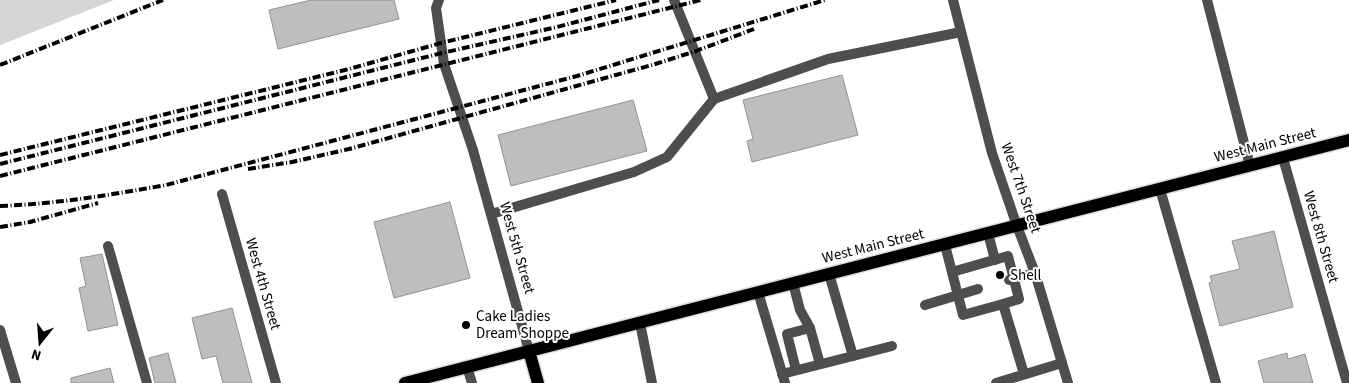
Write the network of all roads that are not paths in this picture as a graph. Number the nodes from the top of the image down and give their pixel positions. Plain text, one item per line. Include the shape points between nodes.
1 (439, 0) edge
2 (674, 0) edge
3 (953, 0) edge
4 (1207, 0) edge
5 (962, 32) junction
6 (714, 99) junction
7 (1349, 140) edge
8 (1283, 158) junction
9 (1250, 166) junction
10 (1160, 189) junction
11 (222, 194) dead end
12 (491, 214) junction
13 (1016, 226) junction
14 (988, 233) junction
15 (945, 245) junction
16 (108, 246) dead end
17 (995, 260) junction
18 (952, 272) junction
19 (1034, 273) junction
20 (829, 274) junction
21 (1011, 280) junction
22 (793, 283) junction
23 (978, 289) dead end
24 (758, 292) junction
25 (958, 295) junction
26 (1003, 304) junction
27 (925, 305) dead end
28 (640, 323) junction
29 (810, 328) junction
30 (0, 330) edge
31 (892, 346) dead end
32 (529, 351) junction
33 (853, 356) junction
34 (1062, 363) junction
35 (820, 364) junction
36 (468, 367) junction
37 (796, 370) junction
38 (1024, 374) junction
39 (783, 378) edge
40 (16, 383) edge
41 (147, 383) edge
42 (276, 383) edge
43 (405, 383) edge
44 (472, 383) edge
45 (538, 383) edge
46 (652, 383) edge
47 (996, 383) edge
48 (1068, 383) edge
49 (1216, 383) edge
50 (1347, 383) edge

1 - 12 street, West 5th Street via 436,8 444,64
2 - 6 street
3 - 5 street, West 7th Street
4 - 9 street
5 - 6 street via 828,59
5 - 13 street, West 7th Street via 992,153
6 - 12 street via 667,157 634,172
7 - 8 main road, West Main Street
8 - 9 main road, West Main Street
8 - 50 street, West 8th Street
9 - 10 main road, West Main Street
10 - 13 main road, West Main Street
10 - 49 street
11 - 42 street, West 4th Street
12 - 32 street, West 5th Street
13 - 14 main road, West Main Street
13 - 19 street, West 7th Street
14 - 15 main road, West Main Street
14 - 17 street
15 - 18 street
15 - 20 main road, West Main Street
16 - 41 street
17 - 18 street
17 - 21 street via 1008,256
18 - 25 street
19 - 21 street
19 - 34 street, West 7th Street
20 - 22 main road, West Main Street
20 - 33 street
21 - 26 street via 1019,299
22 - 24 main road, West Main Street
22 - 29 street via 800,310
23 - 25 street
24 - 28 main road, West Main Street
24 - 39 street
25 - 26 street via 963,315
25 - 27 street
26 - 38 street
28 - 32 main road, West Main Street
28 - 46 street
29 - 35 street
29 - 37 street via 787,334
30 - 40 street
31 - 33 street
32 - 36 main road, West Main Street
32 - 45 main road, West 5th Street
33 - 35 street
34 - 38 street
34 - 48 street, West 7th Street
35 - 37 street
36 - 43 main road, West Main Street
36 - 44 street
37 - 39 street
38 - 47 street

